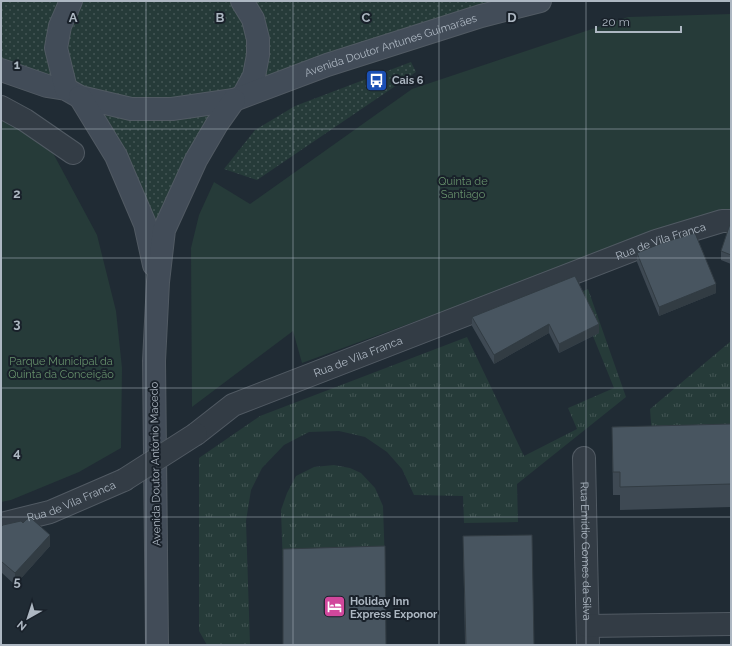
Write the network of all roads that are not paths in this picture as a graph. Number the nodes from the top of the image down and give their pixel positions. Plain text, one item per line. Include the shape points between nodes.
1 (71, 1) edge
2 (242, 1) edge
3 (540, 1) edge
4 (1, 70) edge
5 (73, 93) junction
6 (238, 98) junction
7 (1, 107) edge
8 (73, 153) dead end
9 (731, 221) edge
10 (158, 282) junction
11 (584, 458) dead end
12 (1, 524) edge
13 (731, 624) edge
14 (588, 636) edge
15 (157, 645) edge

1 - 5 main road via 60,26 56,48
2 - 6 main road via 253,19 258,39 258,55 254,76
3 - 6 main road, Avenida Doutor Antunes Guimarães via 481,16 327,65
4 - 5 main road, Avenida Doutor Antunes Guimarães
5 - 6 main road, Avenida Doutor Antunes Guimarães via 131,110 172,109
5 - 10 main road, Avenida Doutor António Macedo via 116,156 145,224
6 - 10 main road, Avenida Doutor António Macedo via 196,160 164,230
7 - 8 street
9 - 12 street, Rua de Vila Franca, bridge via 722,221 656,241 233,405 196,434 124,480 50,512
10 - 15 main road, Avenida Doutor António Macedo via 154,361
11 - 14 street, Rua Emídio Gomes da Silva
13 - 14 street

